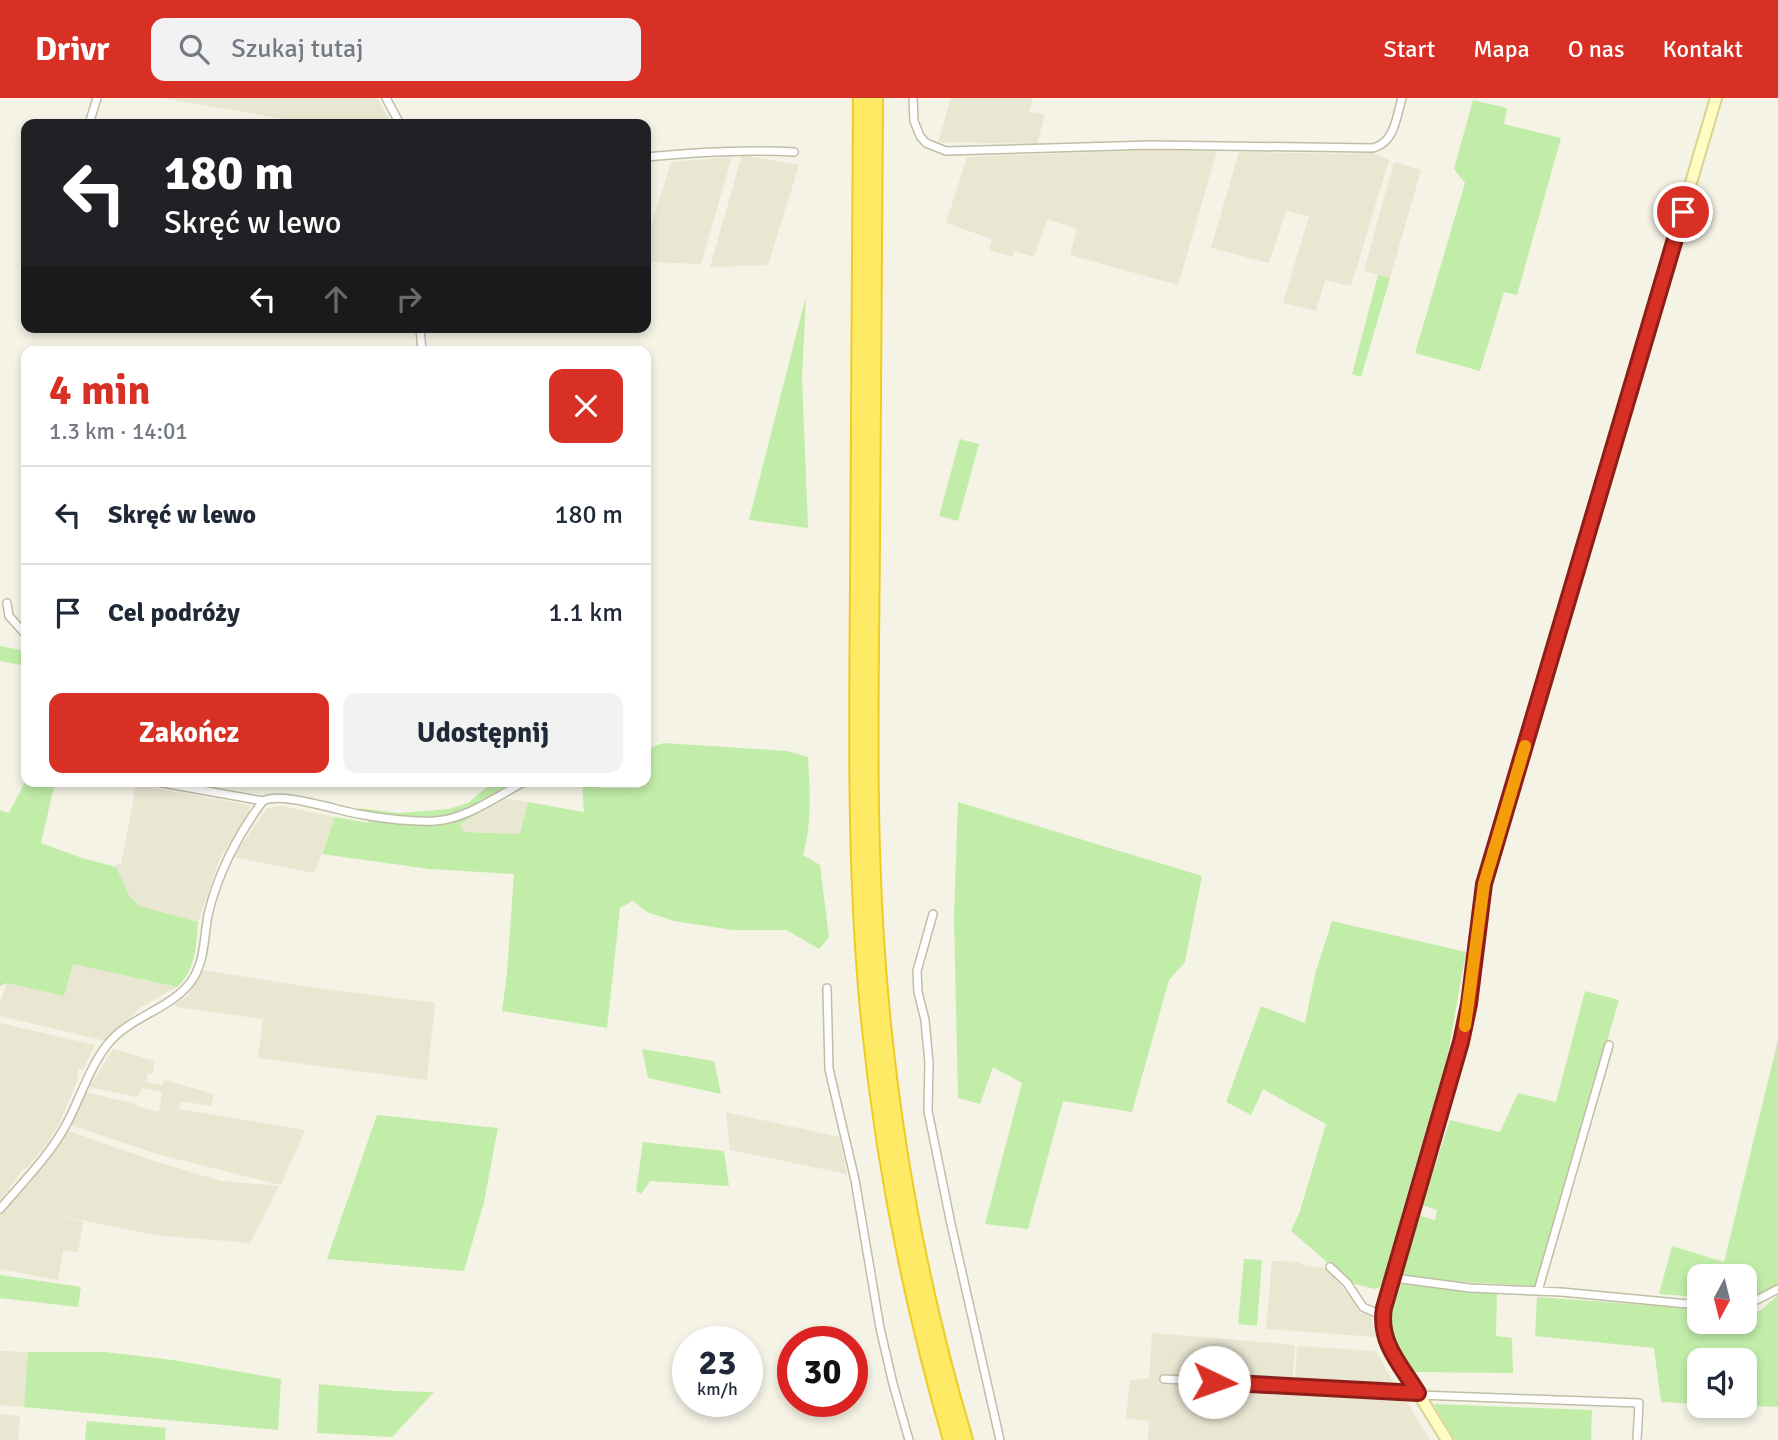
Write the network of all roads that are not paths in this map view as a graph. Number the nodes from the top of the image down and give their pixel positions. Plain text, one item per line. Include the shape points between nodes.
1 (97, 98) edge
2 (386, 98) edge
3 (861, 98) edge
4 (875, 98) edge
5 (913, 98) edge
6 (1402, 98) edge
7 (1716, 98) edge
8 (91, 119) edge
9 (397, 119) edge
10 (794, 152) dead end
11 (651, 157) edge
12 (7, 603) dead end
13 (21, 629) edge
14 (185, 787) edge
15 (515, 787) edge
16 (263, 801) junction
17 (933, 914) dead end
18 (827, 988) dead end
19 (1609, 1045) dead end
20 (0, 1209) edge
21 (1330, 1266) dead end
22 (1394, 1278) junction
23 (1778, 1289) edge
24 (1538, 1291) junction
25 (1757, 1300) edge
26 (1687, 1304) edge
27 (1383, 1317) junction
28 (1164, 1379) dead end
29 (1418, 1394) junction
30 (909, 1440) edge
31 (951, 1440) edge
32 (965, 1440) edge
33 (1000, 1440) edge
34 (1447, 1440) edge
35 (1637, 1440) edge

1 - 8 street
2 - 9 street
3 - 31 highway via 857,772 864,957 876,1084 897,1214
4 - 32 highway via 871,759 877,947 889,1074 909,1206
5 - 6 street via 914,121 926,143 946,151 979,151 1151,145 1373,148 1389,139
7 - 22 street via 1484,884 1464,1029
10 - 11 street
12 - 13 street via 9,616
14 - 16 street
15 - 16 street via 468,812 435,821 361,815 285,799
16 - 20 street via 218,884 195,975 174,998 125,1027 106,1046 54,1144
17 - 33 street via 917,971 929,1063 928,1111
18 - 30 street via 830,1069 855,1180 880,1328
19 - 24 street
21 - 27 street via 1363,1307
22 - 24 street
22 - 27 street
23 - 25 street
24 - 26 street
27 - 29 street via 1386,1340
28 - 29 street
29 - 34 street
29 - 35 street via 1639,1403

